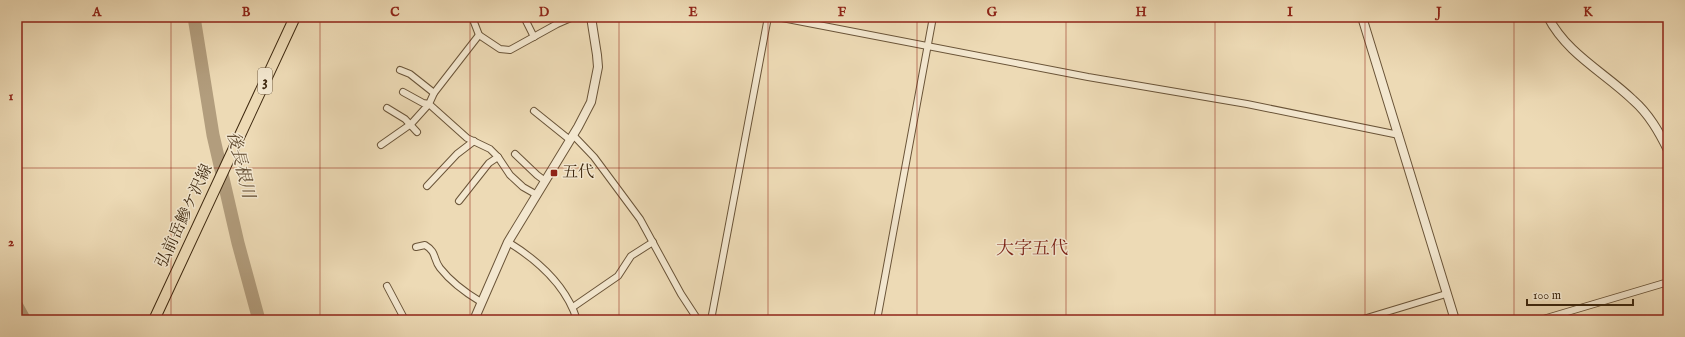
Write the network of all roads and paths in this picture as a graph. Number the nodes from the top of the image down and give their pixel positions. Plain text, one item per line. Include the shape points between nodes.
1 (295, 17) edge
2 (472, 17) edge
3 (524, 17) edge
4 (572, 17) edge
5 (591, 17) edge
6 (768, 17) edge
7 (777, 17) edge
8 (933, 17) edge
9 (1362, 17) edge
10 (1548, 17) edge
11 (479, 35) junction
12 (534, 37) junction
13 (928, 45) junction
14 (400, 70) dead end
15 (403, 92) dead end
16 (434, 93) junction
17 (429, 104) junction
18 (387, 108) dead end
19 (534, 111) dead end
20 (411, 124) junction
21 (417, 132) dead end
22 (1399, 135) junction
23 (572, 137) junction
24 (474, 141) junction
25 (381, 144) dead end
26 (1668, 150) edge
27 (515, 154) dead end
28 (498, 157) junction
29 (545, 181) junction
30 (427, 186) dead end
31 (537, 195) junction
32 (460, 201) dead end
33 (508, 242) junction
34 (653, 242) junction
35 (416, 247) dead end
36 (1668, 282) edge
37 (387, 286) dead end
38 (1446, 294) junction
39 (481, 302) junction
40 (573, 307) junction
41 (154, 320) edge
42 (405, 320) edge
43 (474, 320) edge
44 (577, 320) edge
45 (697, 320) edge
46 (711, 320) edge
47 (877, 320) edge
48 (1360, 320) edge
49 (1454, 320) edge
50 (1540, 320) edge

1 - 41 main road, 弘前岳鰺ケ沢線 / 3
2 - 11 street
3 - 12 street
4 - 12 street
5 - 23 street via 598,67 591,102
6 - 46 street
7 - 13 street
8 - 13 street
9 - 22 street
10 - 26 street via 1571,49 1643,109
11 - 12 street via 500,49 510,50
11 - 16 street
13 - 22 street
13 - 47 street
14 - 16 street via 410,74
15 - 17 street
16 - 17 street
17 - 20 street
17 - 24 street via 467,138
18 - 20 street
19 - 23 street via 558,131
20 - 21 street
20 - 25 street
22 - 38 street
23 - 29 street
23 - 34 street via 594,157 640,218
24 - 28 street via 490,149
24 - 30 street via 457,154
27 - 29 street
28 - 31 street via 510,175
28 - 32 street via 489,163
29 - 31 street
31 - 33 street
33 - 39 street
33 - 40 street via 539,264 558,283
34 - 40 street via 631,256 618,276
34 - 45 street
35 - 39 street via 430,247 439,267 467,294
36 - 50 street
37 - 42 street
38 - 48 street
38 - 49 street
39 - 43 street
40 - 44 street

